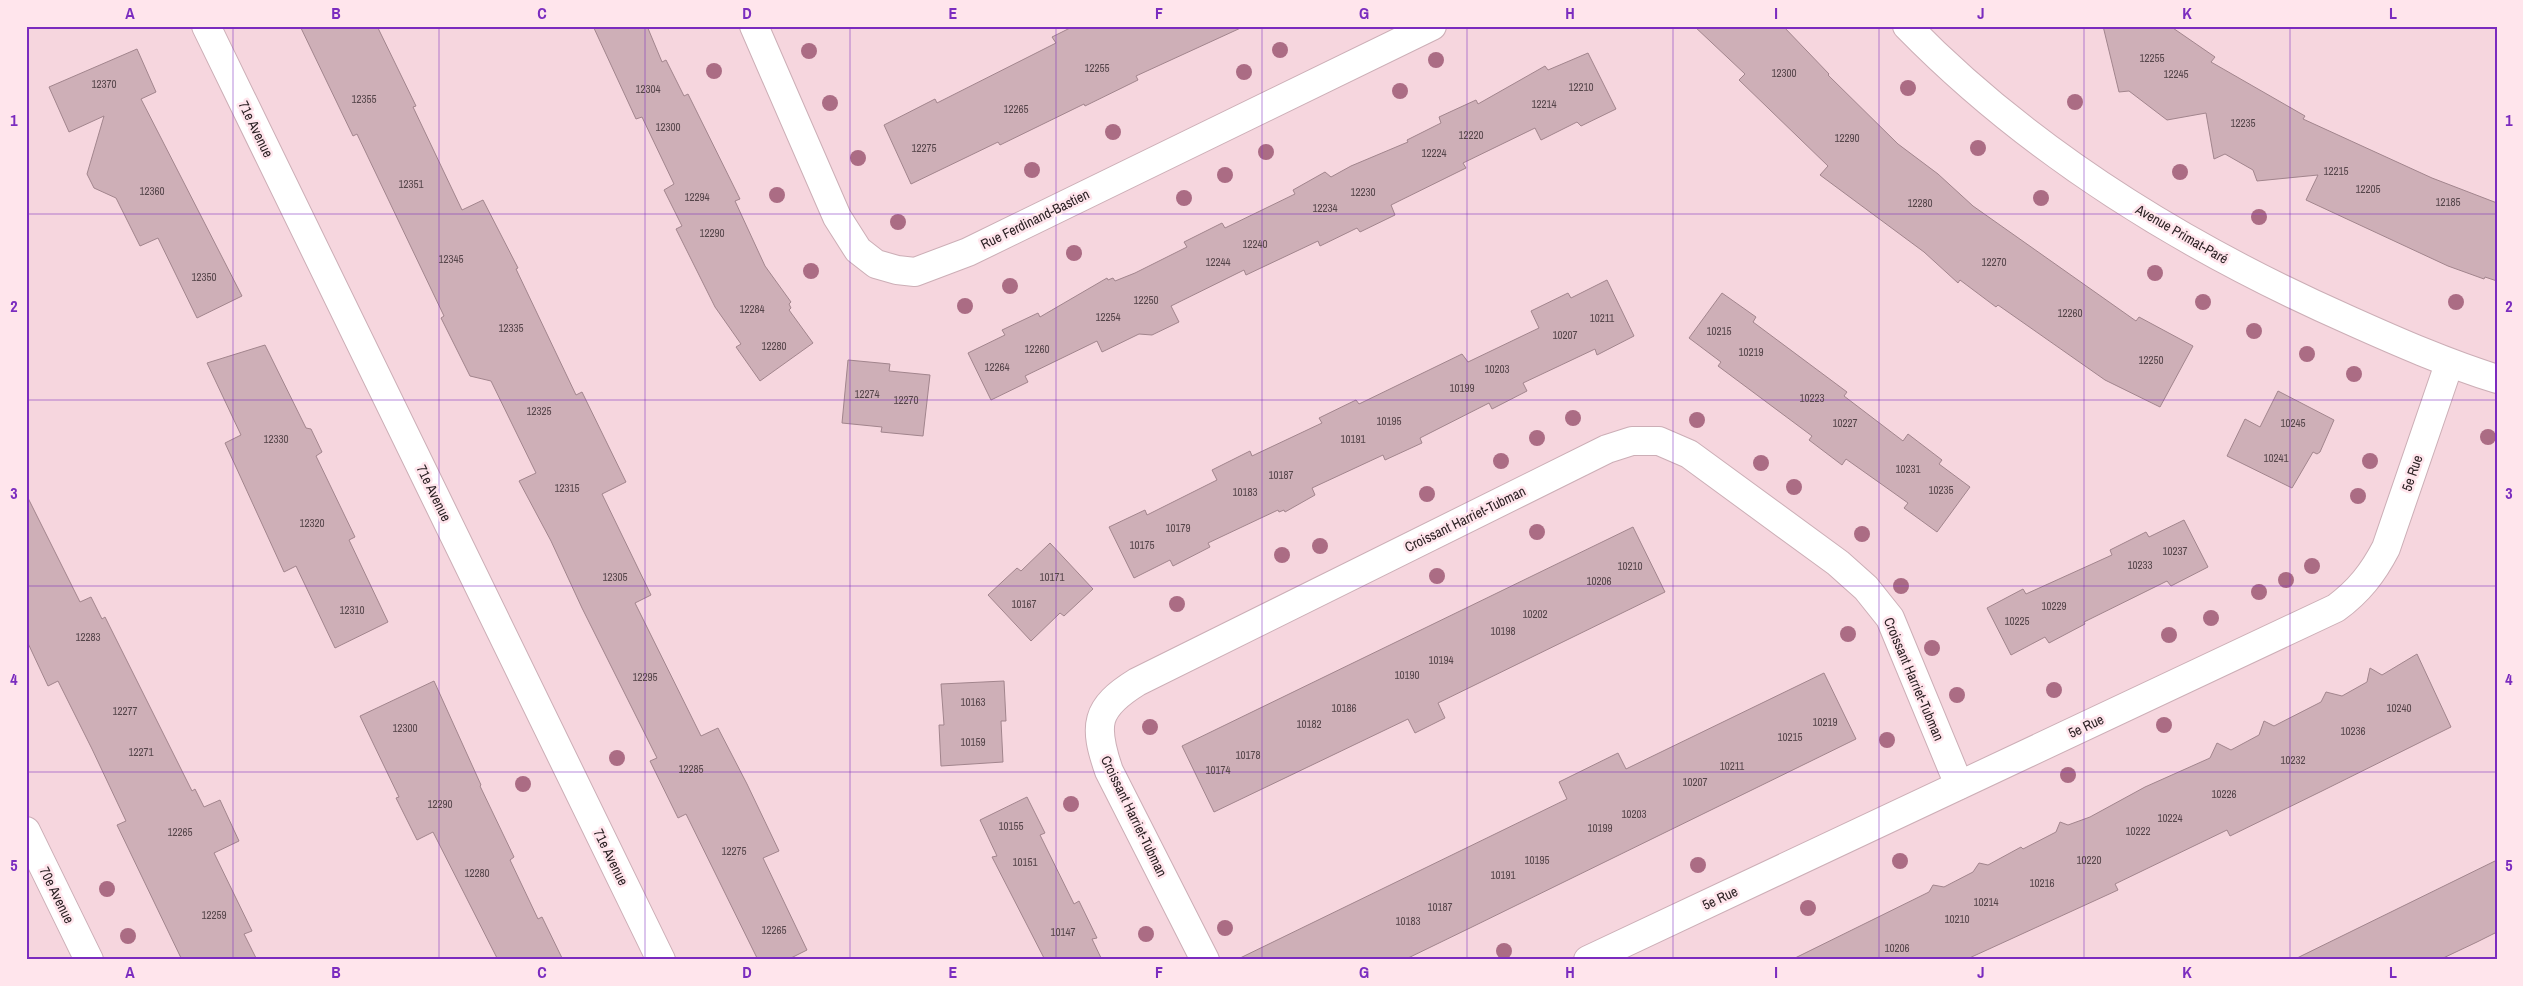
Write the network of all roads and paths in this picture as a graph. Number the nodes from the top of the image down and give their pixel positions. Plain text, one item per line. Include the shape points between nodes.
1 (206, 26) edge
2 (754, 26) edge
3 (1432, 26) edge
4 (1907, 26) edge
5 (2449, 364) junction
6 (2497, 379) edge
7 (1959, 786) junction
8 (26, 831) edge
9 (89, 960) edge
10 (661, 960) edge
11 (1205, 960) edge
12 (1588, 960) edge

1 - 10 street, 71e Avenue
2 - 3 street, Rue Ferdinand-Bastien via 836,217 858,250 876,264 915,272 968,252
4 - 5 street, Avenue Primat-Paré via 1999,112 2068,164 2142,212 2292,295
5 - 6 street, Avenue Primat-Paré
5 - 7 street, 5e Rue via 2386,548 2357,593 2336,608
7 - 11 street, Croissant Harriet-Tubman via 1890,618 1866,588 1838,563 1689,454 1659,442 1632,441 1607,449 1116,695 1101,716 1100,744 1109,771
7 - 12 street, 5e Rue
8 - 9 street, 70e Avenue

